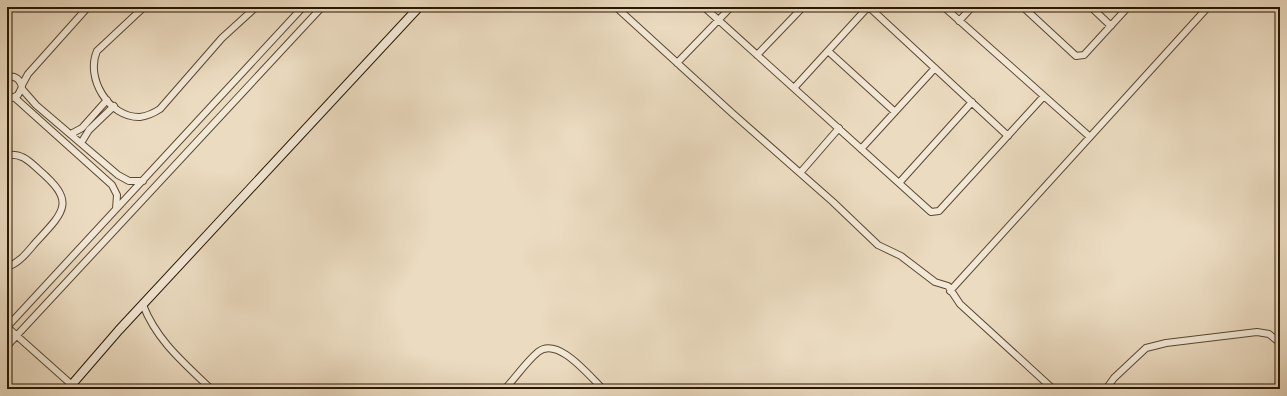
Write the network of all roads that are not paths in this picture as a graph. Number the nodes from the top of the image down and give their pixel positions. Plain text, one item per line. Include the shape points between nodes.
1 (88, 7) edge
2 (144, 7) edge
3 (256, 7) edge
4 (303, 7) edge
5 (322, 7) edge
6 (419, 7) edge
7 (616, 7) edge
8 (704, 7) edge
9 (731, 7) edge
10 (803, 7) edge
11 (869, 7) edge
12 (944, 7) edge
13 (972, 7) edge
14 (1023, 7) edge
15 (1091, 7) edge
16 (1128, 7) edge
17 (1208, 7) edge
18 (718, 20) junction
19 (959, 21) junction
20 (1111, 26) junction
21 (828, 51) junction
22 (757, 55) junction
23 (677, 63) junction
24 (935, 68) junction
25 (7, 76) edge
26 (22, 87) junction
27 (794, 88) junction
28 (1044, 96) junction
29 (9, 98) edge
30 (107, 100) junction
31 (972, 102) junction
32 (114, 106) junction
33 (895, 112) junction
34 (839, 128) junction
35 (71, 134) junction
36 (1008, 136) junction
37 (1090, 138) junction
38 (81, 143) junction
39 (861, 149) junction
40 (7, 155) edge
41 (800, 173) junction
42 (143, 181) junction
43 (899, 183) junction
44 (116, 210) junction
45 (7, 267) edge
46 (950, 291) junction
47 (143, 305) junction
48 (7, 327) edge
49 (17, 336) junction
50 (1280, 343) edge
51 (7, 346) edge
52 (70, 387) edge
53 (207, 387) edge
54 (505, 389) edge
55 (603, 389) edge
56 (1053, 389) edge
57 (1093, 389) edge
58 (1101, 389) edge
59 (1106, 389) edge

1 - 26 street via 28,74
2 - 30 street via 97,51 93,60 94,79
3 - 32 street via 222,38 160,109 140,117 128,115
4 - 42 street
5 - 49 street
6 - 47 street
7 - 23 street
8 - 18 street
9 - 18 street
10 - 22 street
11 - 21 street
11 - 24 street
12 - 19 street
13 - 19 street
14 - 20 street via 1078,56 1084,55
15 - 20 street
16 - 20 street
17 - 37 street
18 - 22 street
18 - 23 street
19 - 28 street
21 - 27 street
21 - 33 street
22 - 27 street
23 - 41 street
24 - 31 street
24 - 33 street
25 - 26 street via 16,77
26 - 29 street
26 - 35 street via 36,105
27 - 34 street
28 - 36 street
28 - 37 street
29 - 44 street via 112,185 117,198
30 - 32 street
30 - 35 street via 82,128
31 - 36 street
31 - 43 street
32 - 38 street via 89,130
33 - 39 street
34 - 39 street
34 - 41 street
35 - 38 street
36 - 43 street via 937,212 931,212
37 - 46 street
38 - 42 street via 121,178 134,182
39 - 43 street
40 - 45 street via 24,157 53,182 61,193 63,206 58,218 18,262
41 - 46 street via 878,245 901,256 935,282 946,285
42 - 44 street
44 - 48 street
46 - 56 street via 960,304
47 - 52 street
47 - 53 street via 152,326 166,345
48 - 49 street
49 - 51 street
49 - 52 street
50 - 59 street via 1269,334 1257,332 1160,344 1144,349
54 - 55 street via 539,351 550,347 562,351
57 - 58 street

